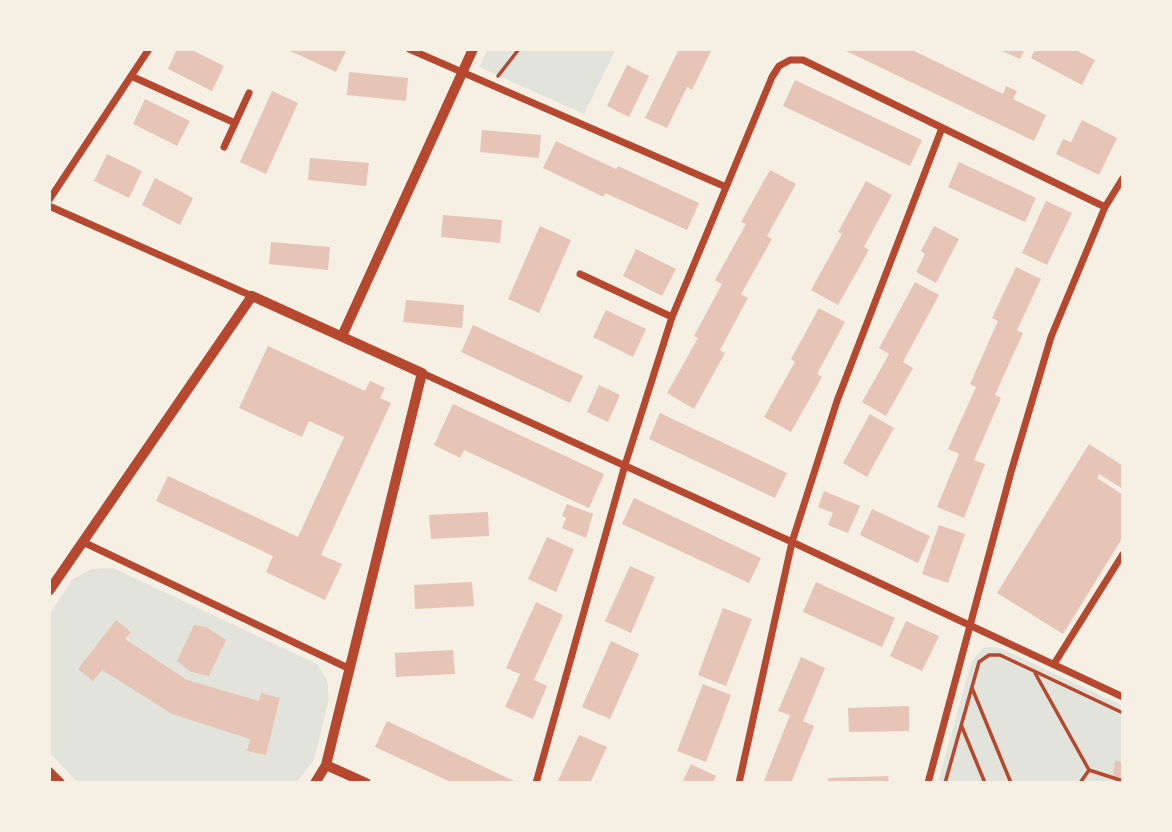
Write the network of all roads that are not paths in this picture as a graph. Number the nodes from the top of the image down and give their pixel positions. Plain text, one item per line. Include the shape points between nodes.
1 (149, 49) edge
2 (409, 49) edge
3 (473, 49) edge
4 (462, 74) junction
5 (131, 76) junction
6 (249, 93) dead end
7 (235, 123) junction
8 (942, 128) junction
9 (224, 147) dead end
10 (1123, 178) edge
11 (726, 187) junction
12 (49, 200) edge
13 (49, 206) edge
14 (1105, 207) junction
15 (580, 274) dead end
16 (252, 296) junction
17 (672, 317) junction
18 (342, 336) junction
19 (422, 373) junction
20 (625, 465) junction
21 (83, 542) junction
22 (792, 542) junction
23 (1123, 554) edge
24 (49, 591) edge
25 (971, 625) junction
26 (1055, 664) junction
27 (350, 669) junction
28 (1123, 696) edge
29 (326, 765) junction
30 (49, 772) edge
31 (60, 783) edge
32 (315, 783) edge
33 (366, 783) edge
34 (536, 783) edge
35 (739, 783) edge
36 (928, 783) edge

1 - 5 street
2 - 4 street
3 - 4 street
4 - 11 street
4 - 18 street
5 - 7 street
5 - 12 street
6 - 7 street
7 - 9 street
8 - 11 street via 803,60 790,60 772,77
8 - 14 street
8 - 22 street via 837,401
10 - 14 street
11 - 17 street
13 - 16 street
14 - 25 street via 1051,337
15 - 17 street
16 - 18 street
16 - 21 street
17 - 20 street
18 - 19 street
19 - 20 street
19 - 27 street
20 - 22 street
20 - 34 street
21 - 24 street
21 - 27 street
22 - 25 street
22 - 35 street
23 - 26 street
25 - 26 street
25 - 36 street
26 - 28 street
27 - 29 street
29 - 32 street
29 - 33 street
30 - 31 street

